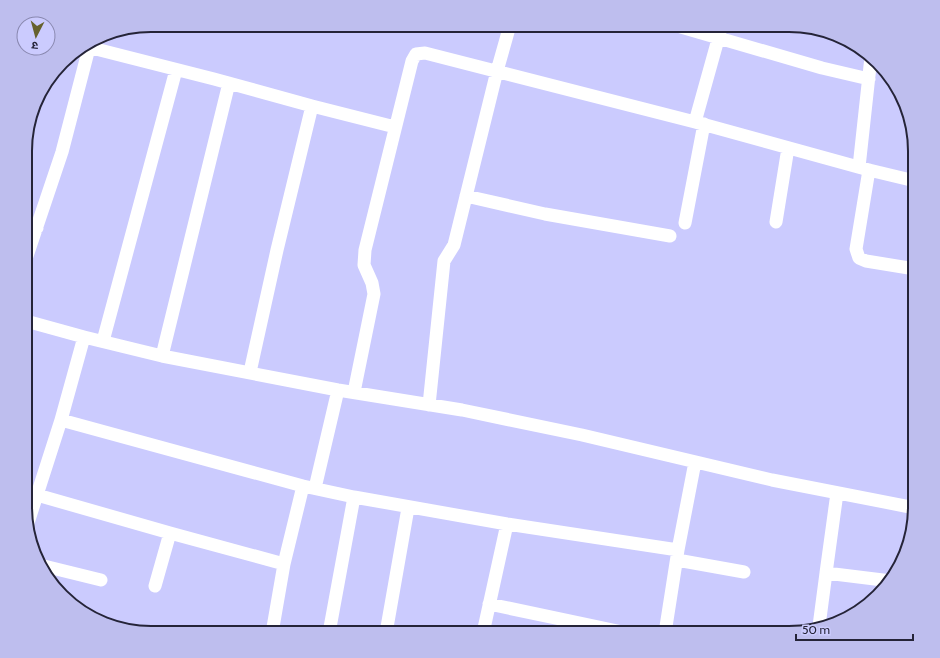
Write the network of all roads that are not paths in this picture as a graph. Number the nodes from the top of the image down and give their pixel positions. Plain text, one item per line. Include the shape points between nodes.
1 (508, 32) edge
2 (720, 32) edge
3 (723, 32) edge
4 (91, 48) edge
5 (86, 52) edge
6 (870, 65) edge
7 (176, 70) junction
8 (497, 71) junction
9 (869, 78) junction
10 (229, 83) junction
11 (312, 106) junction
12 (700, 123) junction
13 (395, 127) junction
14 (788, 148) junction
15 (864, 168) junction
16 (908, 179) edge
17 (466, 196) junction
18 (776, 222) dead end
19 (685, 223) dead end
20 (32, 226) edge
21 (670, 236) dead end
22 (908, 268) edge
23 (32, 323) edge
24 (84, 337) junction
25 (103, 341) junction
26 (162, 356) junction
27 (250, 372) junction
28 (338, 390) junction
29 (354, 392) junction
30 (429, 405) junction
31 (61, 420) junction
32 (696, 462) junction
33 (309, 487) junction
34 (837, 493) junction
35 (37, 495) junction
36 (354, 497) junction
37 (908, 507) edge
38 (408, 508) junction
39 (32, 510) edge
40 (507, 524) junction
41 (170, 533) junction
42 (678, 555) junction
43 (284, 564) junction
44 (47, 566) edge
45 (744, 572) dead end
46 (826, 573) junction
47 (101, 580) dead end
48 (883, 580) edge
49 (155, 586) dead end
50 (489, 604) junction
51 (820, 622) edge
52 (273, 626) edge
53 (330, 626) edge
54 (387, 626) edge
55 (484, 626) edge
56 (594, 626) edge
57 (666, 626) edge

1 - 8 street
2 - 12 street
3 - 9 street via 822,68
4 - 7 street
5 - 20 street via 62,152
6 - 9 street
7 - 10 street
7 - 25 street
8 - 12 street
8 - 13 street via 425,53 416,54
8 - 17 street
9 - 15 street
10 - 11 street
10 - 26 street
11 - 13 street
11 - 27 street
12 - 14 street
12 - 19 street
13 - 29 street via 365,250 364,265 374,294
14 - 15 street
14 - 18 street
15 - 16 street
15 - 22 street via 856,249 860,258 866,261
17 - 21 street via 545,214
17 - 30 street via 454,245 444,261
23 - 24 street
24 - 25 street
24 - 31 street
25 - 26 street
26 - 27 street
27 - 28 street
28 - 29 street
28 - 33 street
29 - 30 street
30 - 32 street via 582,435
31 - 33 street
31 - 35 street
32 - 34 street
32 - 42 street
33 - 36 street
33 - 43 street
34 - 37 street
34 - 46 street
35 - 39 street
35 - 41 street
36 - 38 street
36 - 53 street
38 - 40 street
38 - 54 street
40 - 42 street
40 - 50 street
41 - 43 street
41 - 49 street
42 - 45 street
42 - 57 street
43 - 52 street
44 - 47 street
46 - 48 street
46 - 51 street
50 - 55 street
50 - 56 street

